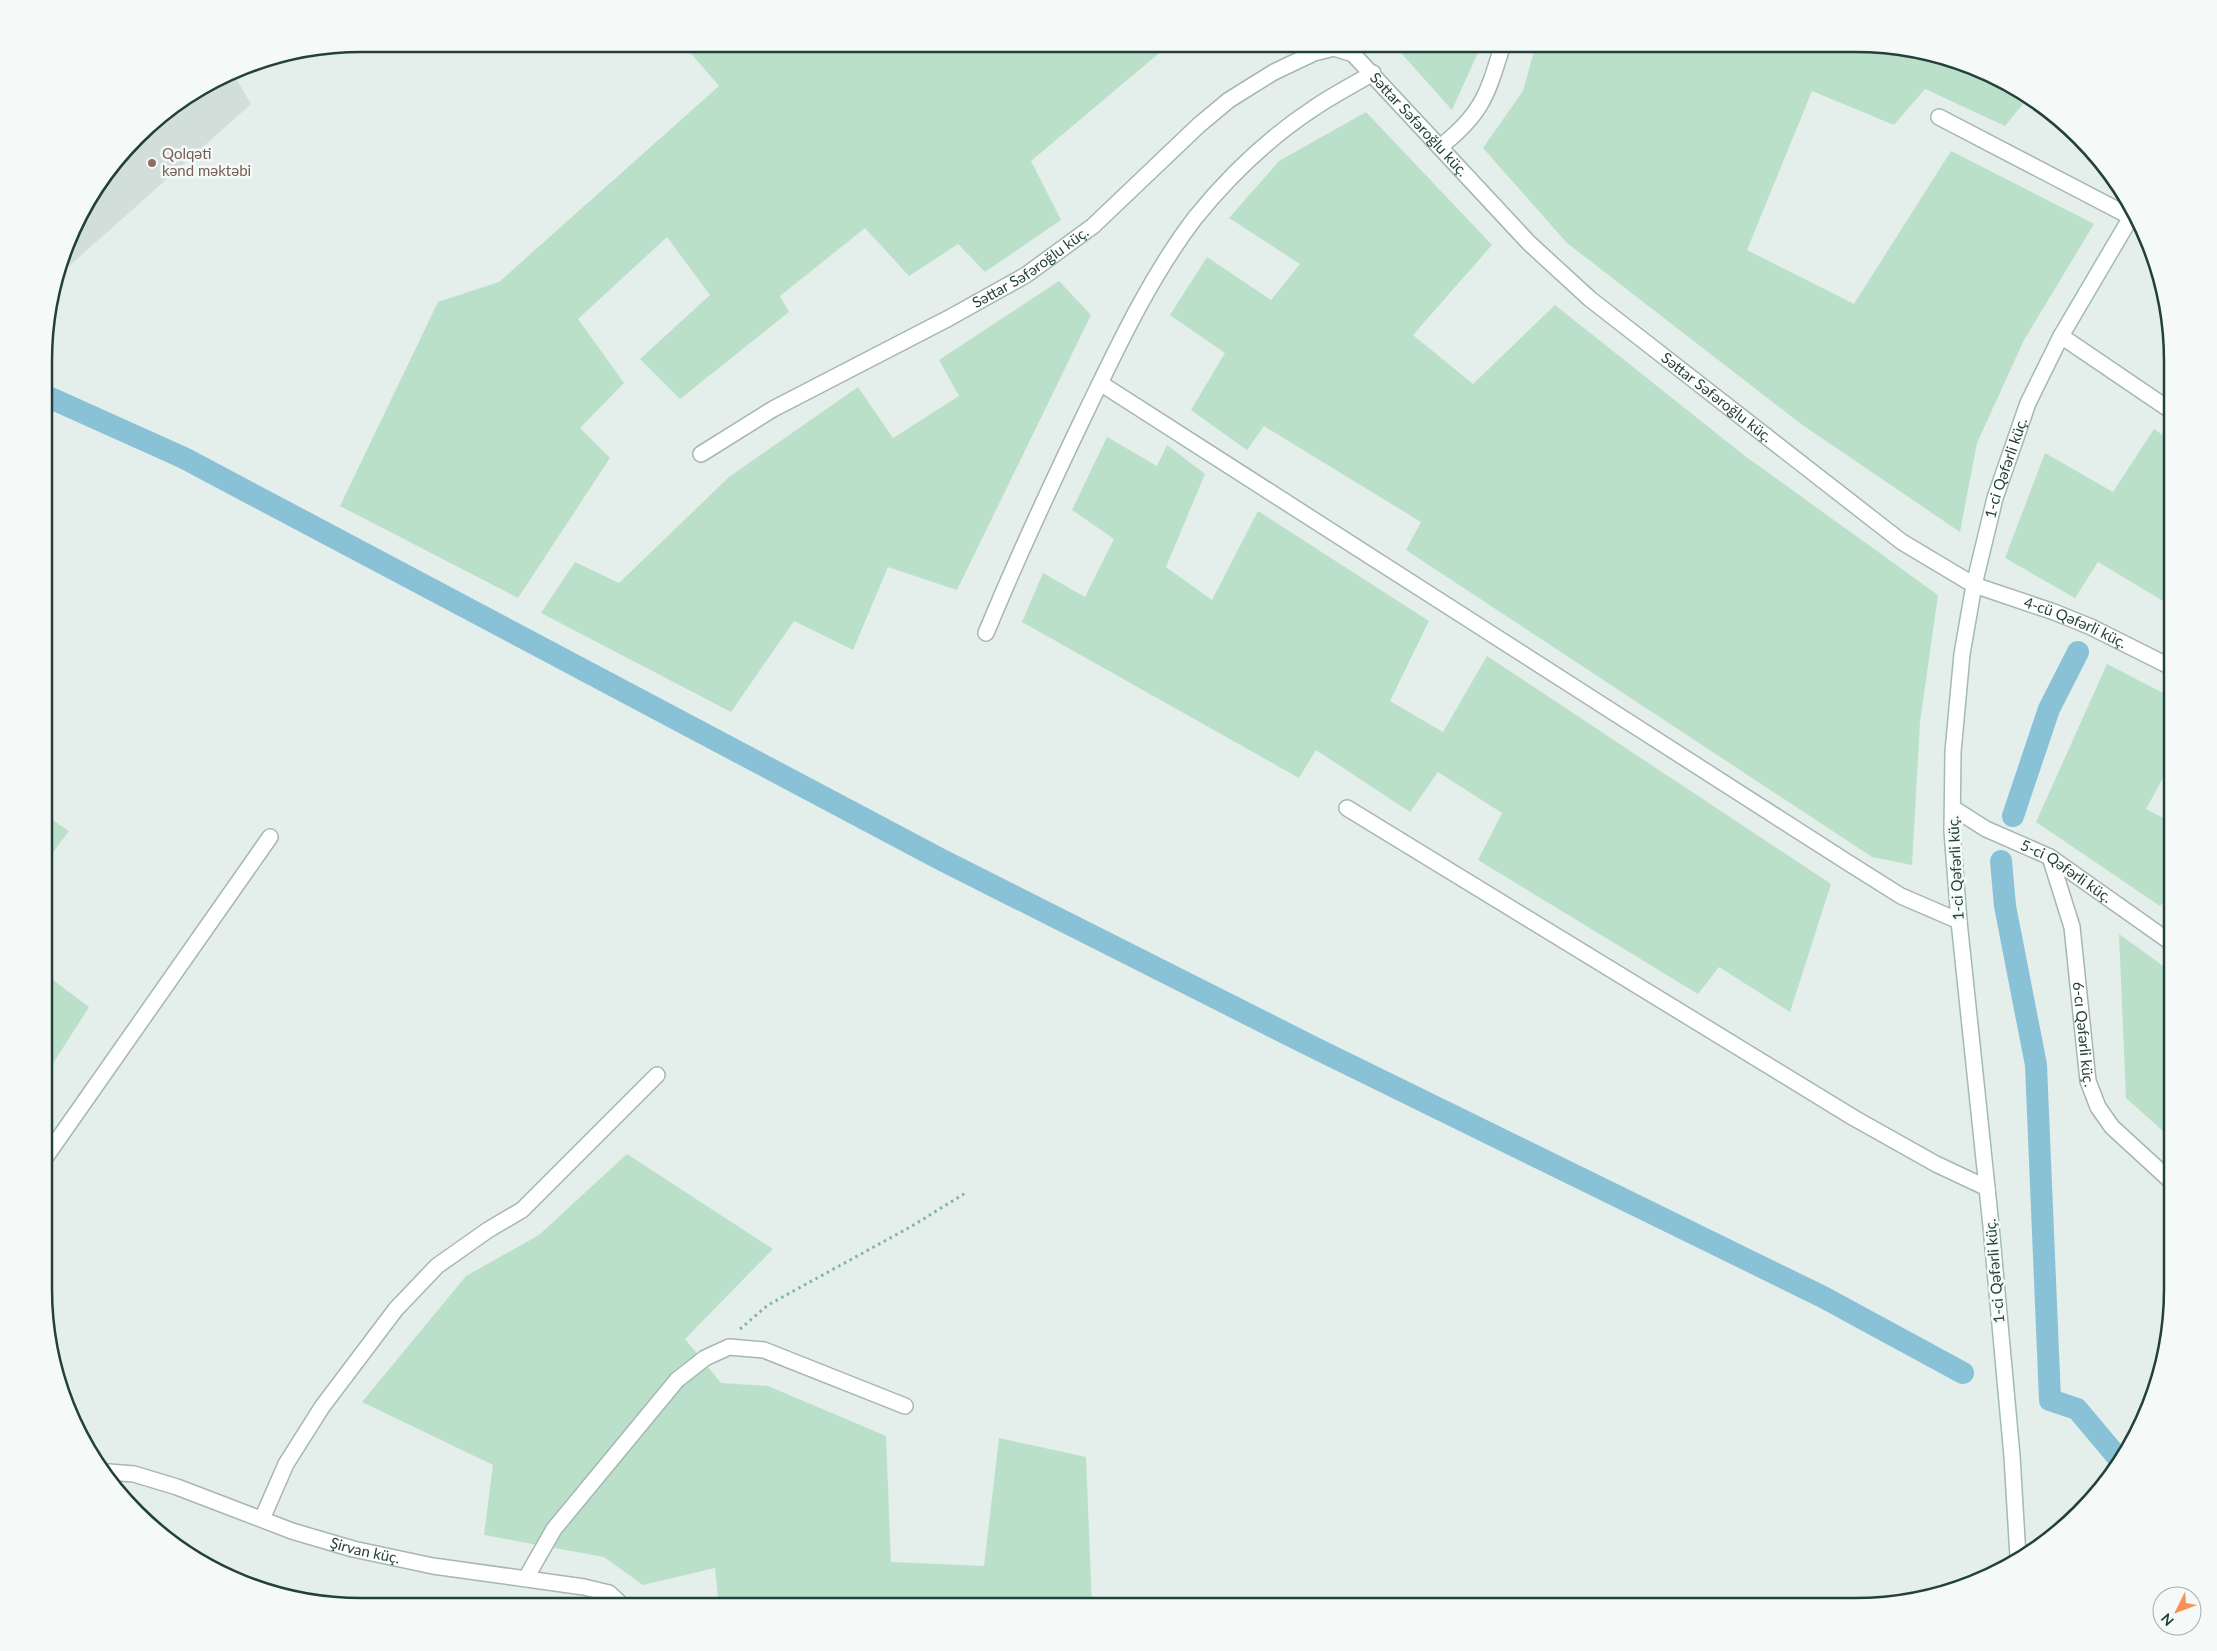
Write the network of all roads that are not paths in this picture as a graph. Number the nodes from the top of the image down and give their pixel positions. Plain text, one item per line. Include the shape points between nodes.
1 (1318, 52) edge
2 (1347, 52) edge
3 (1501, 52) edge
4 (1372, 73) junction
5 (1939, 117) dead end
6 (1440, 147) junction
7 (2126, 212) edge
8 (2130, 219) edge
9 (2062, 336) junction
10 (1100, 383) junction
11 (2164, 406) edge
12 (701, 454) dead end
13 (1974, 586) junction
14 (986, 633) dead end
15 (2164, 664) edge
16 (1347, 808) dead end
17 (1953, 808) junction
18 (270, 837) dead end
19 (2050, 857) junction
20 (1959, 921) junction
21 (2164, 938) edge
22 (656, 1075) dead end
23 (52, 1148) edge
24 (2164, 1175) edge
25 (1987, 1188) junction
26 (905, 1406) dead end
27 (112, 1472) edge
28 (262, 1519) junction
29 (2018, 1552) edge
30 (526, 1578) junction
31 (615, 1599) edge

1 - 12 street, Səttar Səfəroğlu küç. via 1274,72 1229,100 1093,226 1026,275 773,409
2 - 4 street, Səttar Səfəroğlu küç. via 1353,54
3 - 6 street via 1489,90 1475,116
4 - 6 street, Səttar Səfəroğlu küç.
4 - 10 street via 1278,134 1236,173 1196,218 1152,283
5 - 7 street
6 - 13 street, Səttar Səfəroğlu küç. via 1530,243 1590,299 1902,542
8 - 9 street, 1-ci Qəfərli küç.
9 - 11 street
9 - 13 street, 1-ci Qəfərli küç. via 2025,412 1995,498
10 - 14 street via 1023,544
10 - 20 street via 1901,896
13 - 15 street, 4-cü Qəfərli küç. via 2091,627
13 - 17 street, 1-ci Qəfərli küç. via 1962,654 1953,752
16 - 25 street via 1854,1118 1936,1164
17 - 19 street, 5-ci Qəfərli küç. via 1986,829
17 - 20 street, 1-ci Qəfərli küç.
18 - 23 street
19 - 21 street, 5-ci Qəfərli küç.
19 - 24 street, 6-cı Qəfərli küç. via 2072,927 2088,1081 2098,1108 2112,1127
20 - 25 street, 1-ci Qəfərli küç.
22 - 28 street via 522,1210 437,1266 396,1309 296,1448
25 - 29 street, 1-ci Qəfərli küç.
26 - 30 street via 764,1350 729,1347 705,1358 677,1380 554,1529
27 - 28 street, Şirvan küç. via 134,1474 177,1487
28 - 30 street, Şirvan küç. via 353,1549 434,1566
30 - 31 street, Şirvan küç. via 584,1587 608,1593

